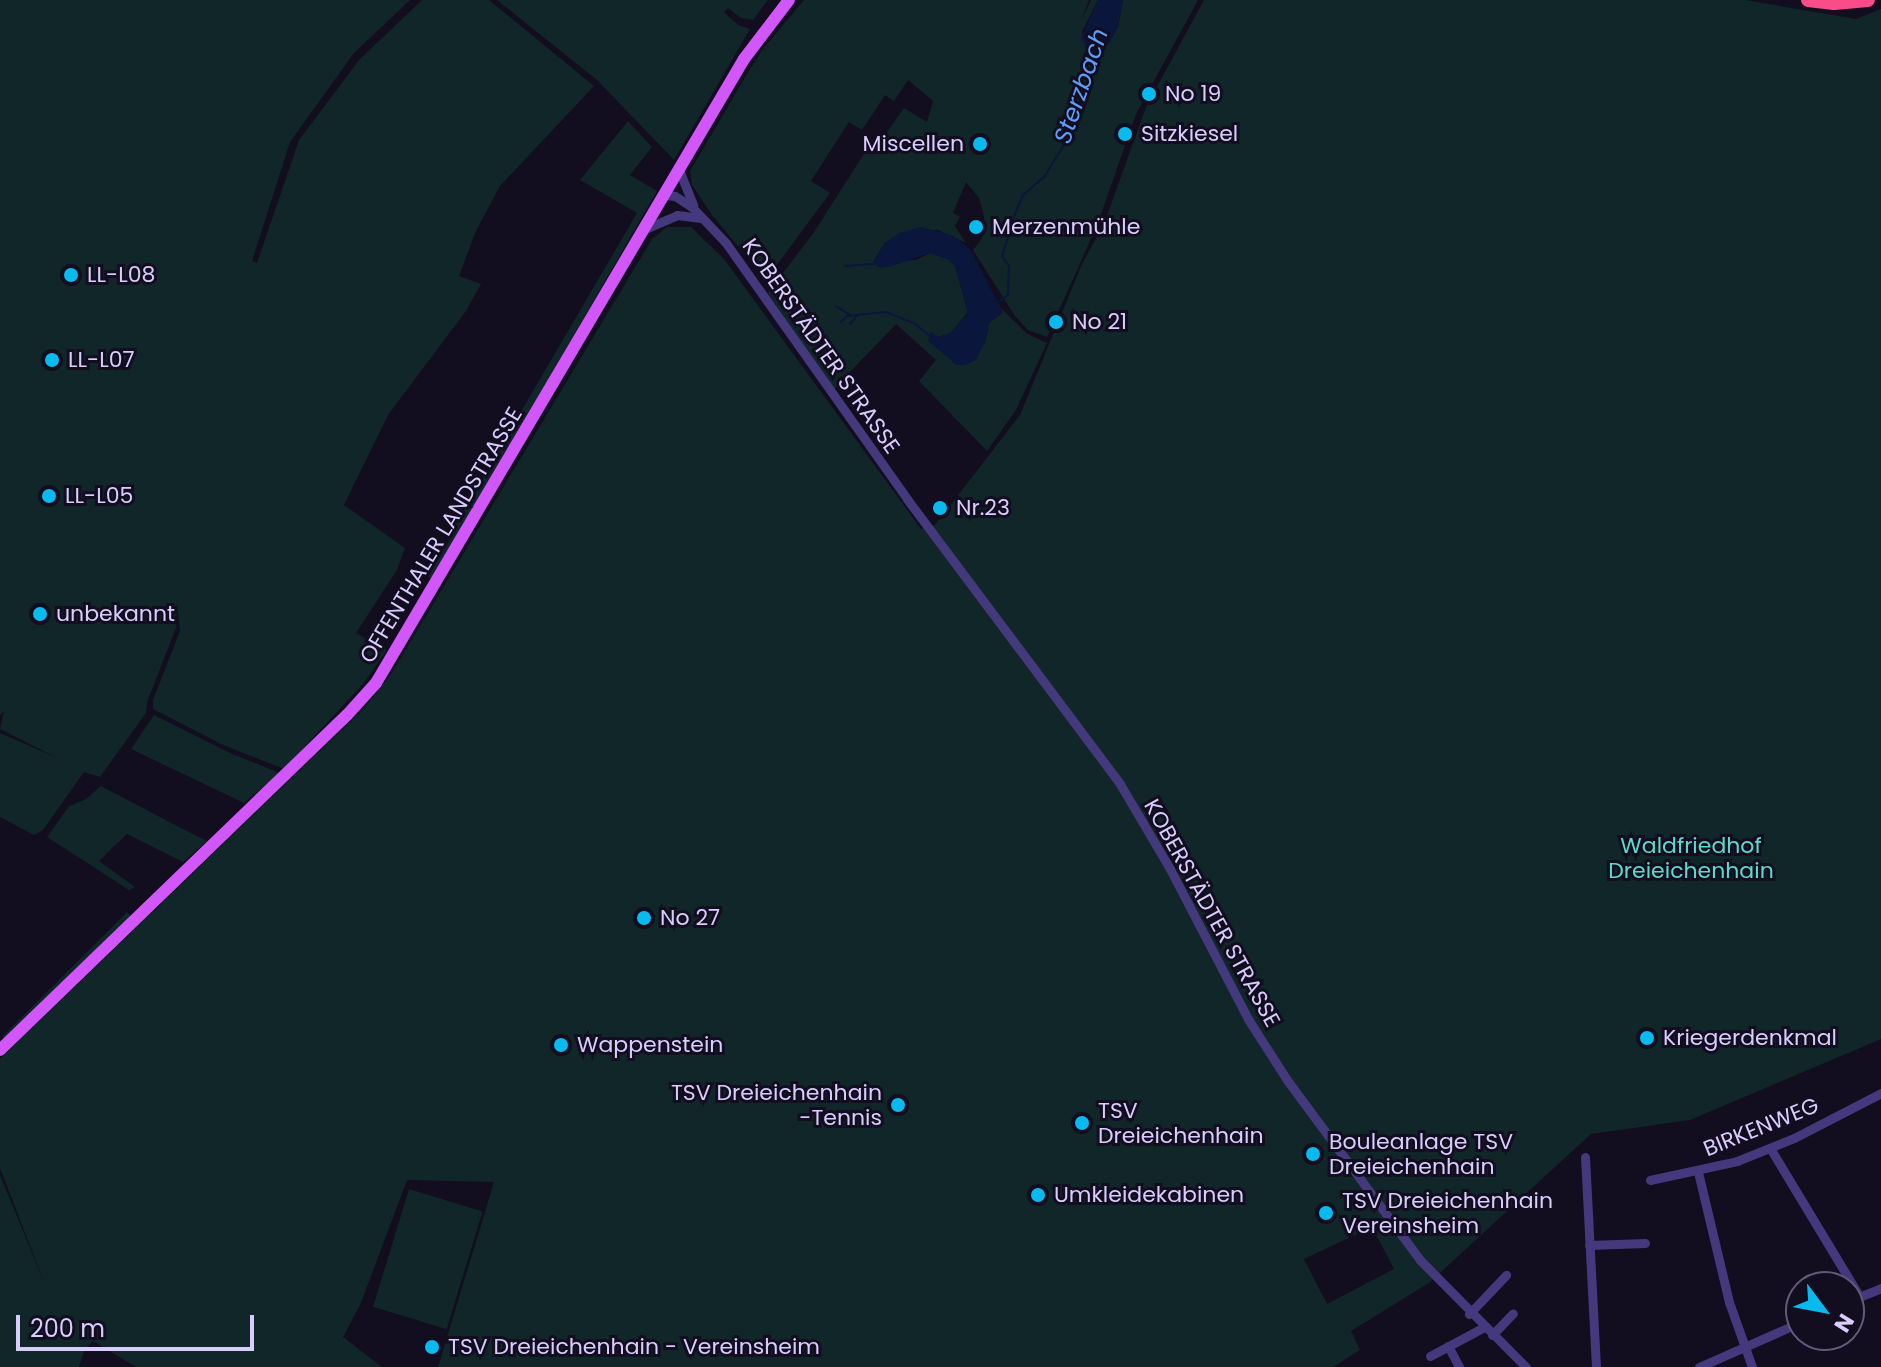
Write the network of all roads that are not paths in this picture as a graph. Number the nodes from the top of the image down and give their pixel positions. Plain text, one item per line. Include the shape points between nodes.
1 (789, 0) edge
2 (1808, 0) edge
3 (1868, 0) edge
4 (679, 170) junction
5 (665, 195) junction
6 (701, 218) junction
7 (647, 228) junction
8 (0, 1050) edge
9 (1881, 1093) edge
10 (1770, 1148) junction
11 (1585, 1157) dead end
12 (1698, 1172) junction
13 (1650, 1180) dead end
14 (1645, 1243) dead end
15 (1589, 1245) junction
16 (1844, 1271) edge
17 (1506, 1275) dead end
18 (1513, 1313) dead end
19 (1469, 1314) junction
20 (1484, 1327) junction
21 (1785, 1329) edge
22 (1492, 1335) junction
23 (1448, 1346) junction
24 (1744, 1347) junction
25 (1430, 1356) dead end
26 (1459, 1367) edge
27 (1526, 1367) edge
28 (1596, 1367) edge
29 (1699, 1367) edge
30 (1752, 1367) edge

1 - 4 main road, OFFENTHALER LANDSTRASSE via 744,59
2 - 3 highway
4 - 5 main road, OFFENTHALER LANDSTRASSE
4 - 6 street
5 - 6 street via 678,210
5 - 7 main road, OFFENTHALER LANDSTRASSE
6 - 7 street via 677,215
6 - 19 street, KOBERSTÄDTER STRASSE via 734,254 907,499 1120,784 1287,1080 1420,1260
7 - 8 main road, OFFENTHALER LANDSTRASSE via 376,683
9 - 10 street, BIRKENWEG
10 - 12 street, BIRKENWEG
10 - 16 street
11 - 15 street
12 - 13 street, BIRKENWEG
12 - 24 street
14 - 15 street
15 - 28 street
17 - 19 street
18 - 22 street
19 - 20 street, KOBERSTÄDTER STRASSE
20 - 22 street, KOBERSTÄDTER STRASSE
20 - 23 street
21 - 24 street
22 - 27 street, KOBERSTÄDTER STRASSE
23 - 25 street
23 - 26 street
24 - 29 street
24 - 30 street

